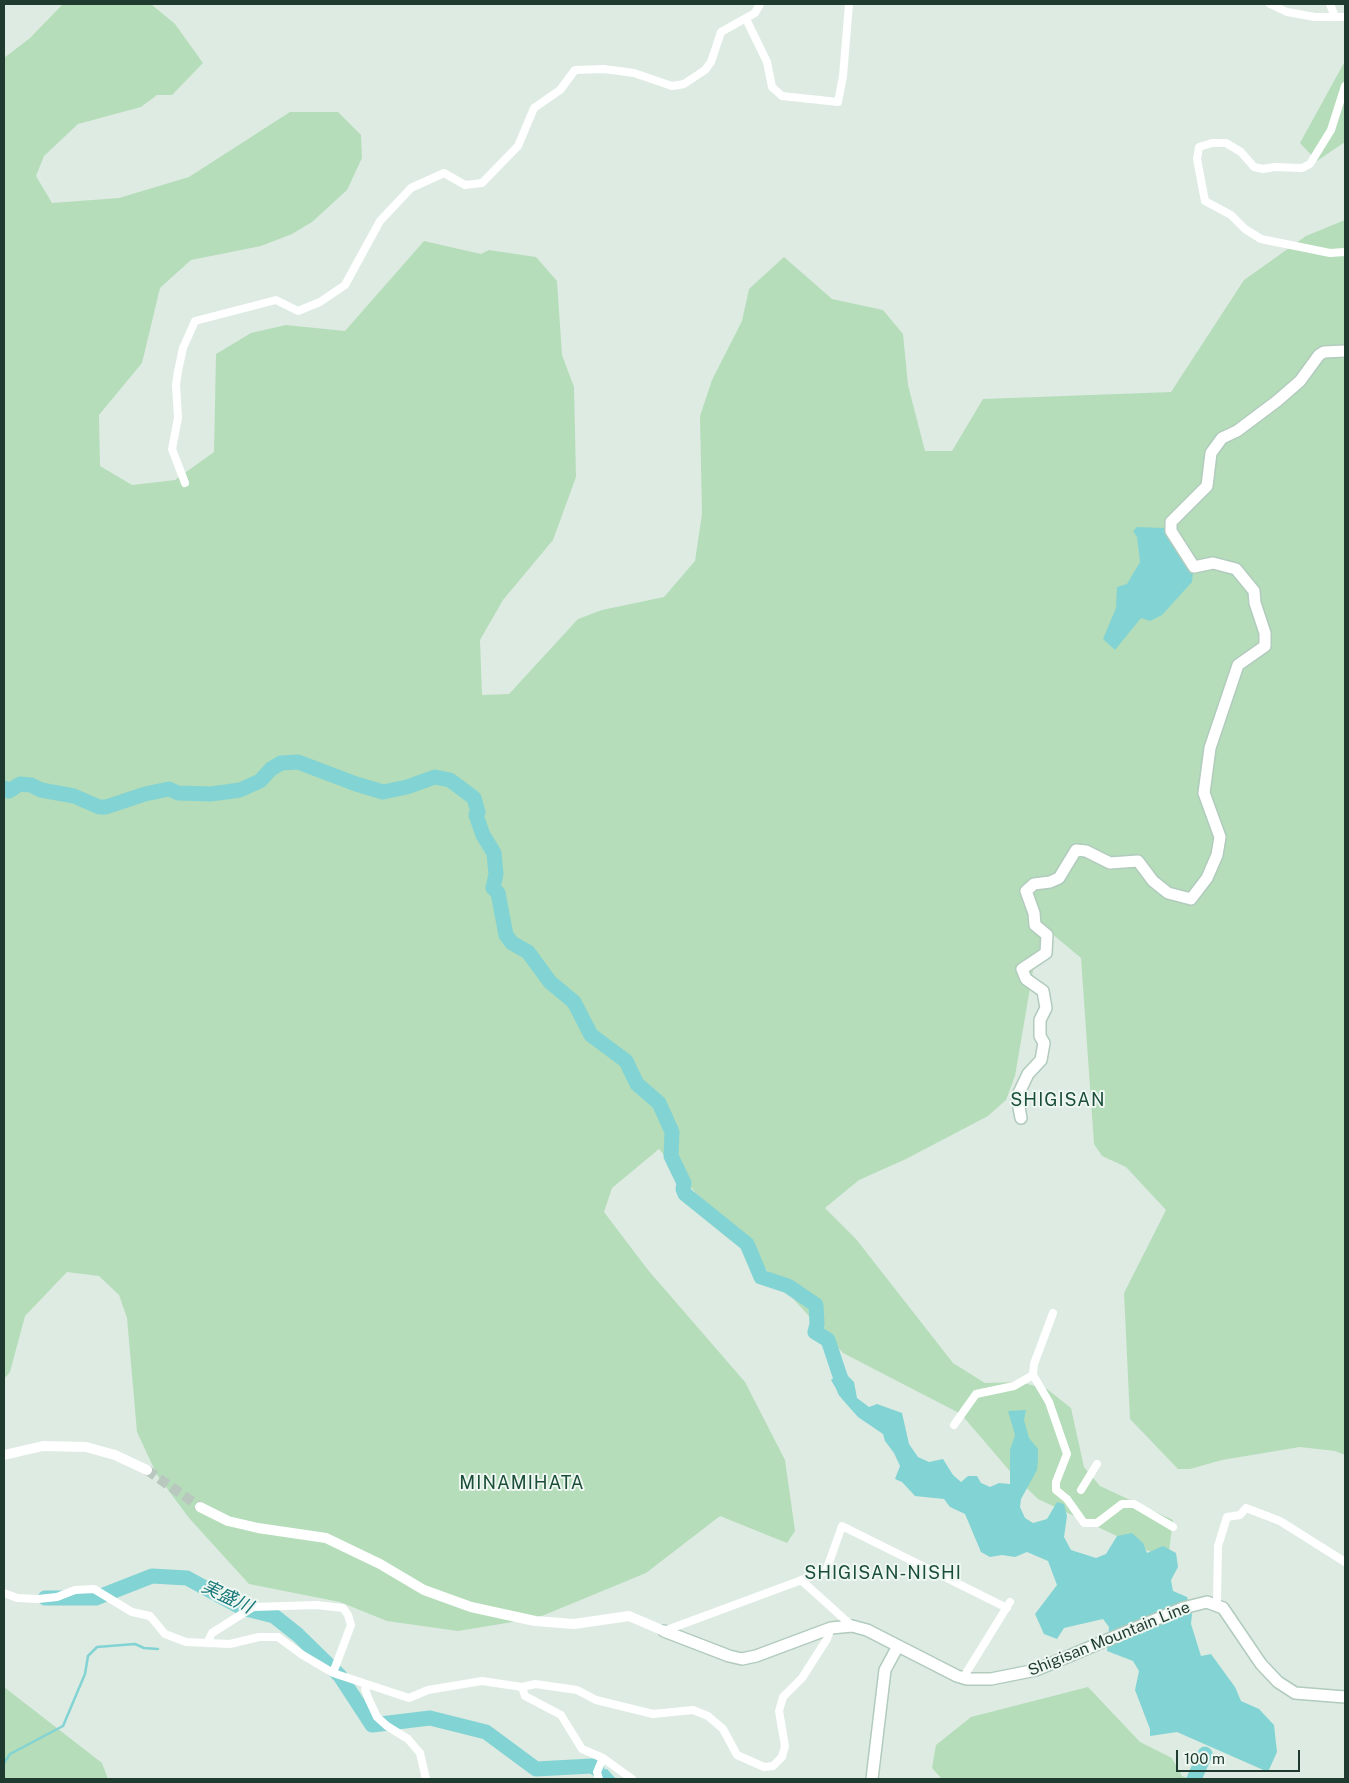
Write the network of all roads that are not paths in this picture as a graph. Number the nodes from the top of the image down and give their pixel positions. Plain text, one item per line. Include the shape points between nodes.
1 (760, 4) edge
2 (849, 4) edge
3 (1270, 4) edge
4 (1330, 4) edge
5 (1335, 17) junction
6 (1345, 17) edge
7 (746, 19) junction
8 (1345, 86) edge
9 (1345, 252) edge
10 (1345, 351) edge
11 (185, 483) dead end
12 (1022, 1118) dead end
13 (1053, 1313) dead end
14 (1033, 1375) junction
15 (954, 1425) dead end
16 (4, 1455) edge
17 (1097, 1464) dead end
18 (147, 1470) tunnel mouth
19 (1081, 1490) dead end
20 (200, 1507) tunnel mouth
21 (1173, 1527) dead end
22 (1345, 1562) edge
23 (801, 1580) junction
24 (4, 1593) edge
25 (1217, 1604) junction
26 (852, 1626) junction
27 (831, 1628) junction
28 (664, 1631) junction
29 (207, 1643) junction
30 (898, 1646) junction
31 (333, 1673) junction
32 (962, 1678) junction
33 (367, 1685) junction
34 (522, 1687) junction
35 (1345, 1696) edge
36 (603, 1758) junction
37 (425, 1779) edge
38 (599, 1779) edge
39 (632, 1779) edge
40 (872, 1779) edge

1 - 7 street via 755,14
2 - 7 street via 838,102 782,96 772,87 767,62
3 - 5 street via 1287,12
4 - 5 street
5 - 6 street
7 - 11 street via 721,32 711,62 684,84 672,86 634,73 604,69 575,70 560,90 534,108 518,146 482,183 465,185 444,173 411,188 380,221 345,285 320,302 298,310 276,300 195,321 183,348 178,371 178,418 172,449
8 - 9 street via 1330,130 1310,164 1302,168 1263,169 1254,166 1242,152 1226,143 1212,142 1199,148 1197,159 1205,201 1231,215 1245,229 1261,239 1330,253
10 - 12 main road via 1324,352 1300,381 1237,431 1222,438 1211,453 1207,486 1171,522 1171,531 1194,567 1213,563 1236,569 1254,590 1254,603 1265,633 1265,646 1238,665 1210,748 1204,793 1220,837 1217,854 1207,878 1191,898 1168,892 1153,881 1138,861 1110,863 1086,851 1076,850 1059,878 1034,884 1026,891 1035,925 1046,935 1046,953 1022,970 1026,979 1043,991 1046,1008 1040,1020 1040,1036 1044,1043 1041,1060 1028,1074 1017,1097
13 - 14 street
14 - 15 street via 1014,1386 976,1394
14 - 21 street via 1049,1402 1067,1454 1056,1490 1067,1499 1084,1523 1097,1523 1122,1504 1134,1504
16 - 18 street via 43,1446 86,1447 115,1455
17 - 19 street
20 - 28 street via 228,1521 326,1538 424,1590 471,1607 535,1621 574,1624 629,1616
22 - 25 street via 1280,1522 1246,1508 1240,1515 1227,1516 1218,1546
23 - 26 street
23 - 28 street
23 - 32 street via 826,1571 842,1526 1009,1605
24 - 29 street via 16,1598 38,1599 94,1589 132,1612 150,1616 165,1634 186,1642
25 - 32 main road, Shigisan Mountain Line via 1203,1602 1183,1608 1018,1676
25 - 35 main road via 1278,1682 1296,1693
26 - 27 main road, Shigisan Mountain Line
26 - 30 main road, Shigisan Mountain Line
27 - 28 main road, Shigisan Mountain Line via 742,1659
27 - 34 street via 802,1678 783,1698 779,1710 785,1746 782,1757 773,1766 764,1767 736,1755 723,1729 708,1716 693,1710 653,1714 596,1700 577,1690 535,1684
29 - 31 street via 230,1644 259,1637 278,1637
29 - 31 street via 212,1633 253,1607 316,1605 343,1608 351,1625
30 - 32 main road, Shigisan Mountain Line
30 - 40 main road via 885,1670
31 - 33 street
33 - 34 street via 409,1698 428,1690 482,1681
33 - 37 street via 365,1689 377,1717 408,1739 420,1753
34 - 36 street via 525,1696 561,1714 582,1749
36 - 38 street via 597,1772
36 - 39 street

